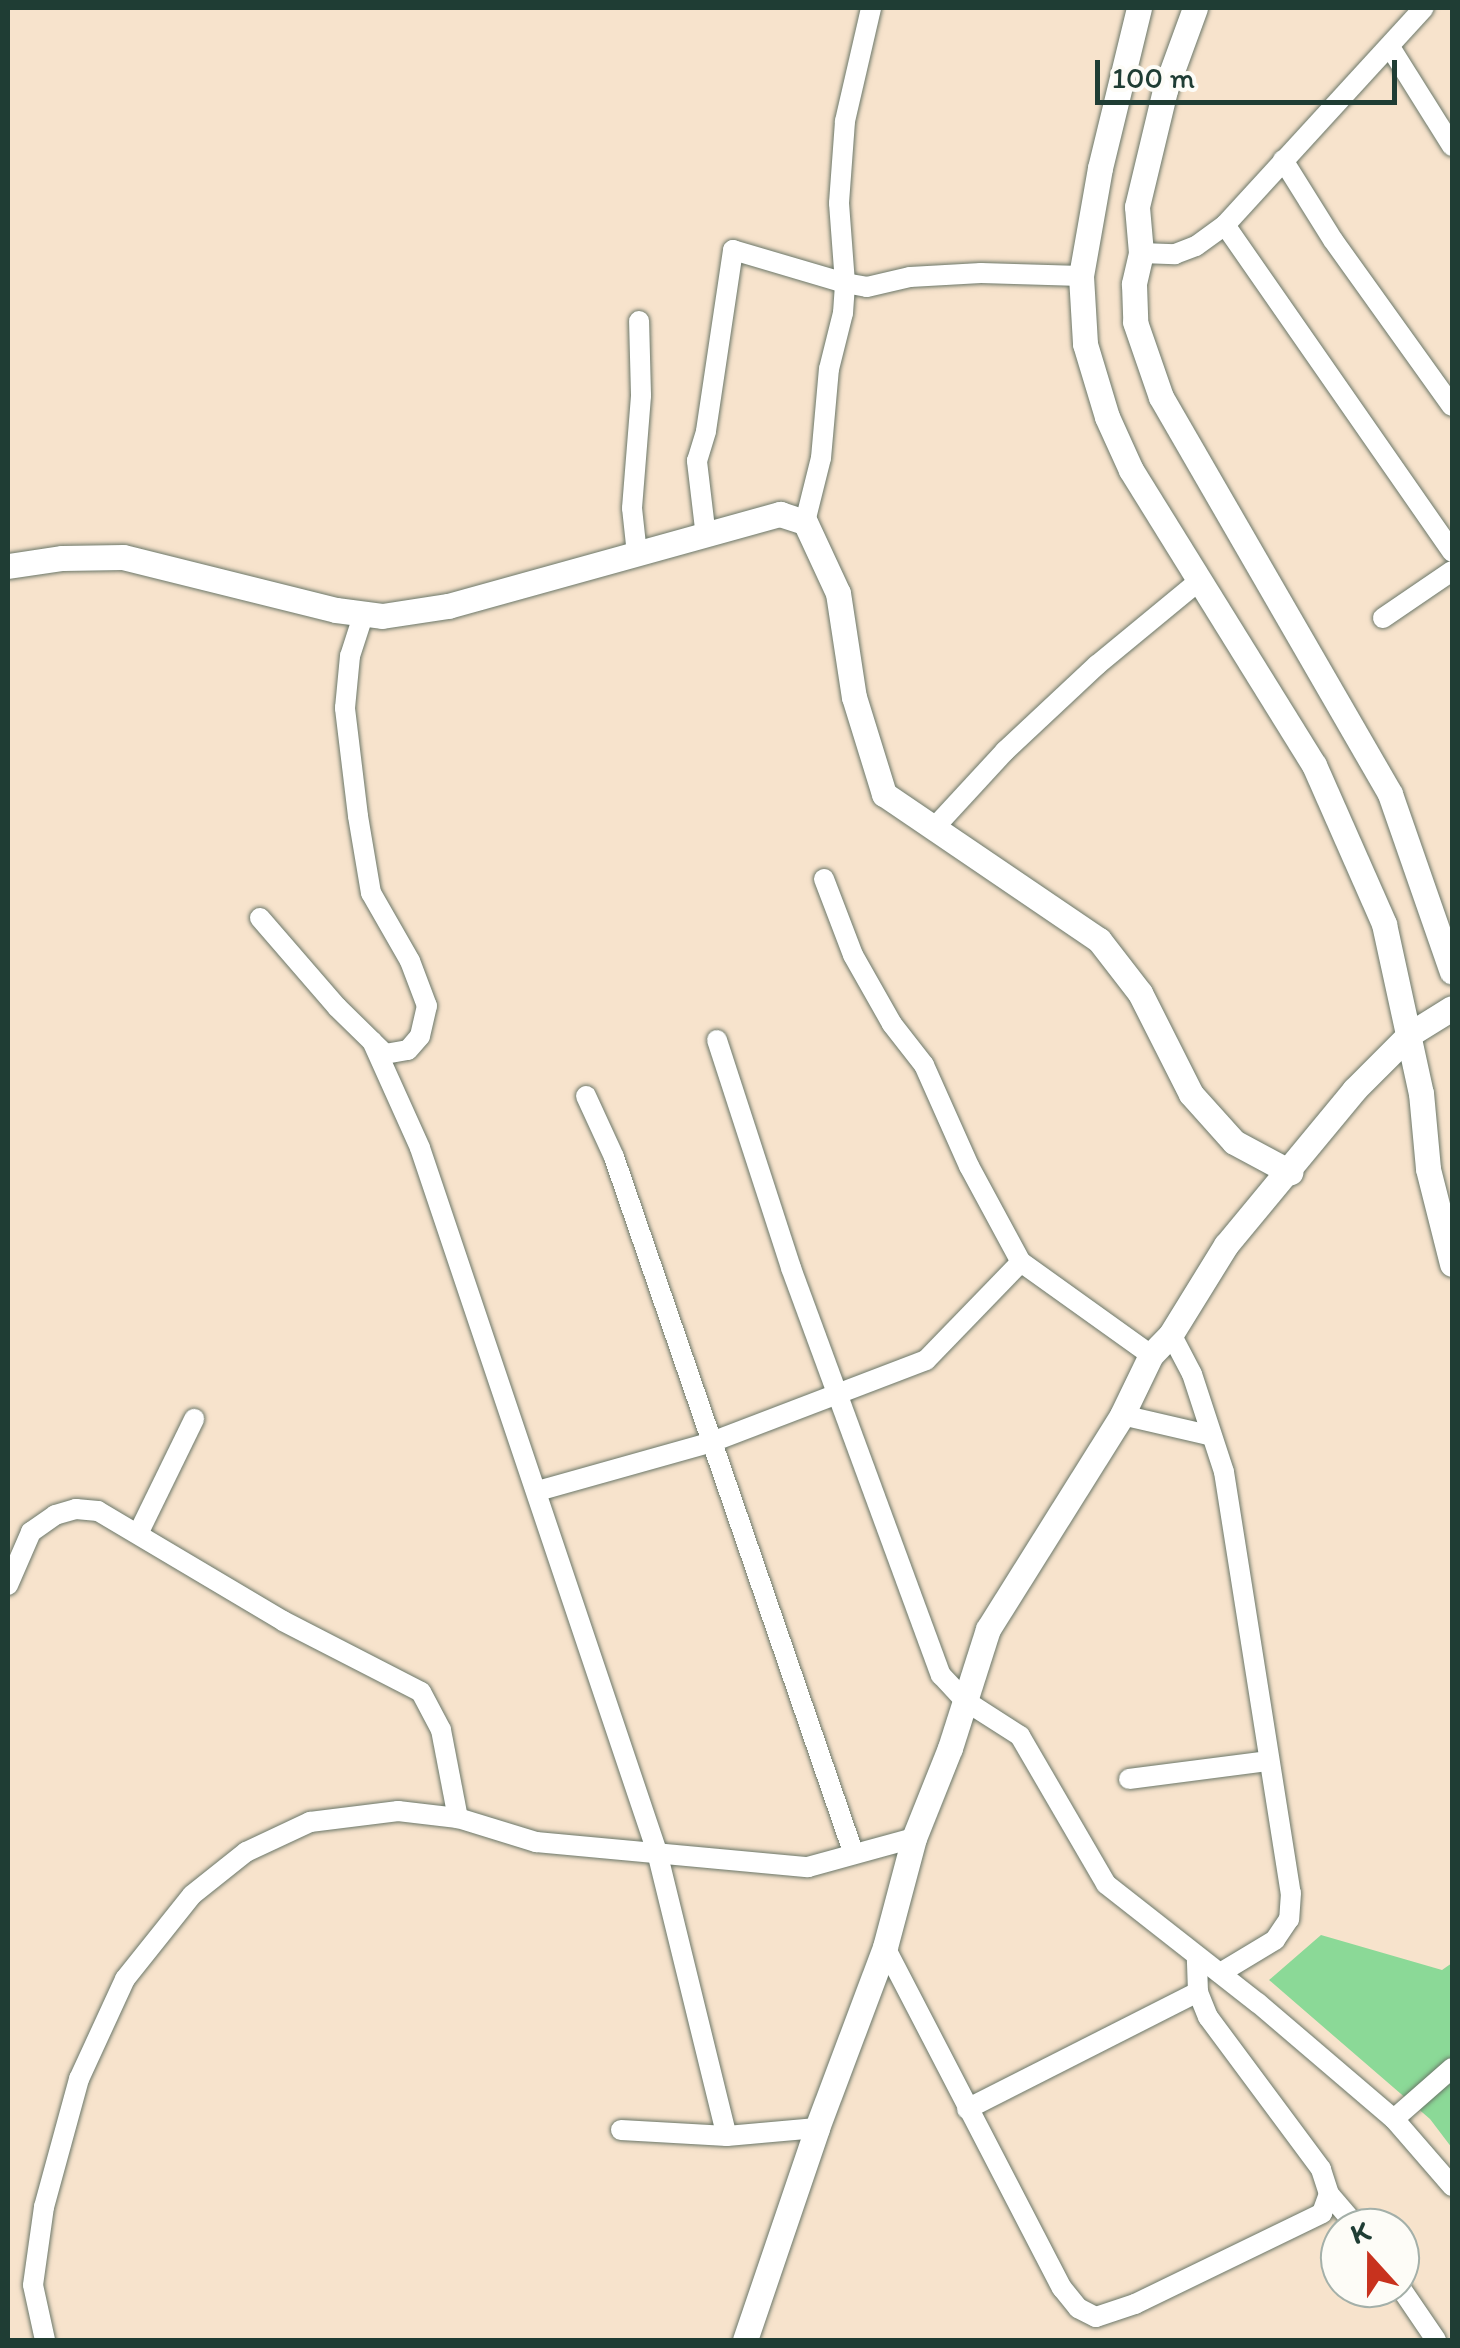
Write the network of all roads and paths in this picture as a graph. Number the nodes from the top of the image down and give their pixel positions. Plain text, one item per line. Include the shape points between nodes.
1 (870, 8) edge
2 (1139, 8) edge
3 (1195, 8) edge
4 (1424, 8) edge
5 (1390, 46) junction
6 (1452, 146) edge
7 (1282, 160) junction
8 (1224, 225) junction
9 (1141, 253) junction
10 (1081, 276) junction
11 (845, 283) junction
12 (639, 321) dead end
13 (1452, 406) edge
14 (805, 522) junction
15 (706, 536) junction
16 (1452, 552) edge
17 (637, 554) junction
18 (8, 566) edge
19 (1452, 571) edge
20 (1200, 580) junction
21 (364, 614) junction
22 (1382, 618) dead end
23 (934, 828) junction
24 (824, 878) dead end
25 (260, 918) dead end
26 (1452, 972) edge
27 (1436, 1018) edge
28 (718, 1040) dead end
29 (372, 1041) junction
30 (586, 1096) dead end
31 (1290, 1172) junction
32 (1022, 1262) junction
33 (1452, 1264) edge
34 (1171, 1334) junction
35 (1150, 1354) junction
36 (837, 1398) junction
37 (1122, 1415) junction
38 (194, 1418) dead end
39 (1212, 1436) junction
40 (709, 1443) junction
41 (538, 1491) junction
42 (139, 1532) junction
43 (8, 1585) edge
44 (964, 1700) junction
45 (1267, 1761) junction
46 (1129, 1779) dead end
47 (458, 1818) junction
48 (914, 1838) junction
49 (657, 1852) junction
50 (852, 1852) junction
51 (885, 1948) junction
52 (1197, 1960) junction
53 (1220, 1973) junction
54 (1198, 1992) junction
55 (1452, 2068) edge
56 (968, 2109) junction
57 (1394, 2119) junction
58 (817, 2128) junction
59 (621, 2130) dead end
60 (727, 2136) junction
61 (1452, 2186) edge
62 (1329, 2194) junction
63 (1341, 2208) edge
64 (1414, 2308) edge
65 (45, 2340) edge
66 (745, 2340) edge
67 (1436, 2340) edge

1 - 11 street via 845,122 839,203
2 - 10 street
3 - 9 street via 1165,90 1137,207
4 - 5 street
5 - 6 street
5 - 7 street
7 - 8 street
7 - 13 street
8 - 9 street via 1176,254
8 - 16 street
9 - 26 street via 1135,322 1160,397 1390,794
10 - 11 street via 981,273 910,277 867,288
10 - 20 street via 1085,344 1107,417
11 - 14 street via 828,369 821,458
11 - 15 street via 733,250 697,460
12 - 17 street via 632,508
14 - 15 street via 780,514
14 - 23 street via 838,594 854,698 884,794
15 - 17 street
17 - 21 street via 448,606
18 - 21 street via 124,557
19 - 22 street
20 - 23 street via 1005,751
20 - 27 street via 1314,764 1384,924
21 - 29 street via 350,656 345,708 358,816 371,893 410,961 426,1006 420,1036 408,1050 385,1054
23 - 31 street via 1099,940 1140,993 1191,1094 1234,1142
24 - 32 street via 854,955 924,1065 968,1166
25 - 29 street
27 - 31 street via 1354,1090
27 - 33 street via 1428,1169
28 - 36 street
29 - 41 street via 420,1148
30 - 40 street via 614,1157
31 - 34 street via 1226,1245
32 - 35 street
32 - 36 street via 926,1360
34 - 35 street
34 - 39 street
35 - 37 street
36 - 40 street
36 - 44 street via 941,1675
37 - 39 street
37 - 44 street via 988,1629
38 - 42 street
39 - 45 street via 1224,1472
40 - 41 street
40 - 50 street
41 - 49 street
42 - 43 street via 98,1511 55,1515 31,1532
42 - 47 street via 283,1621 421,1692 441,1730
44 - 48 street
44 - 52 street via 1020,1736 1106,1884
45 - 46 street
45 - 53 street via 1291,1892 1289,1919 1275,1940
47 - 49 street via 536,1842
47 - 65 street via 398,1811 310,1822 246,1852 192,1895 136,1965 79,2079 44,2206 33,2285
48 - 50 street
48 - 51 street
49 - 50 street via 808,1867
49 - 60 street
51 - 56 street
51 - 58 street
52 - 53 street
52 - 54 street
53 - 57 street
54 - 56 street
54 - 62 street via 1208,2018 1322,2169
55 - 57 street
56 - 62 street via 1062,2288 1096,2317 1322,2213
57 - 61 street
58 - 60 street
58 - 66 street
59 - 60 street
62 - 63 street
64 - 67 street

